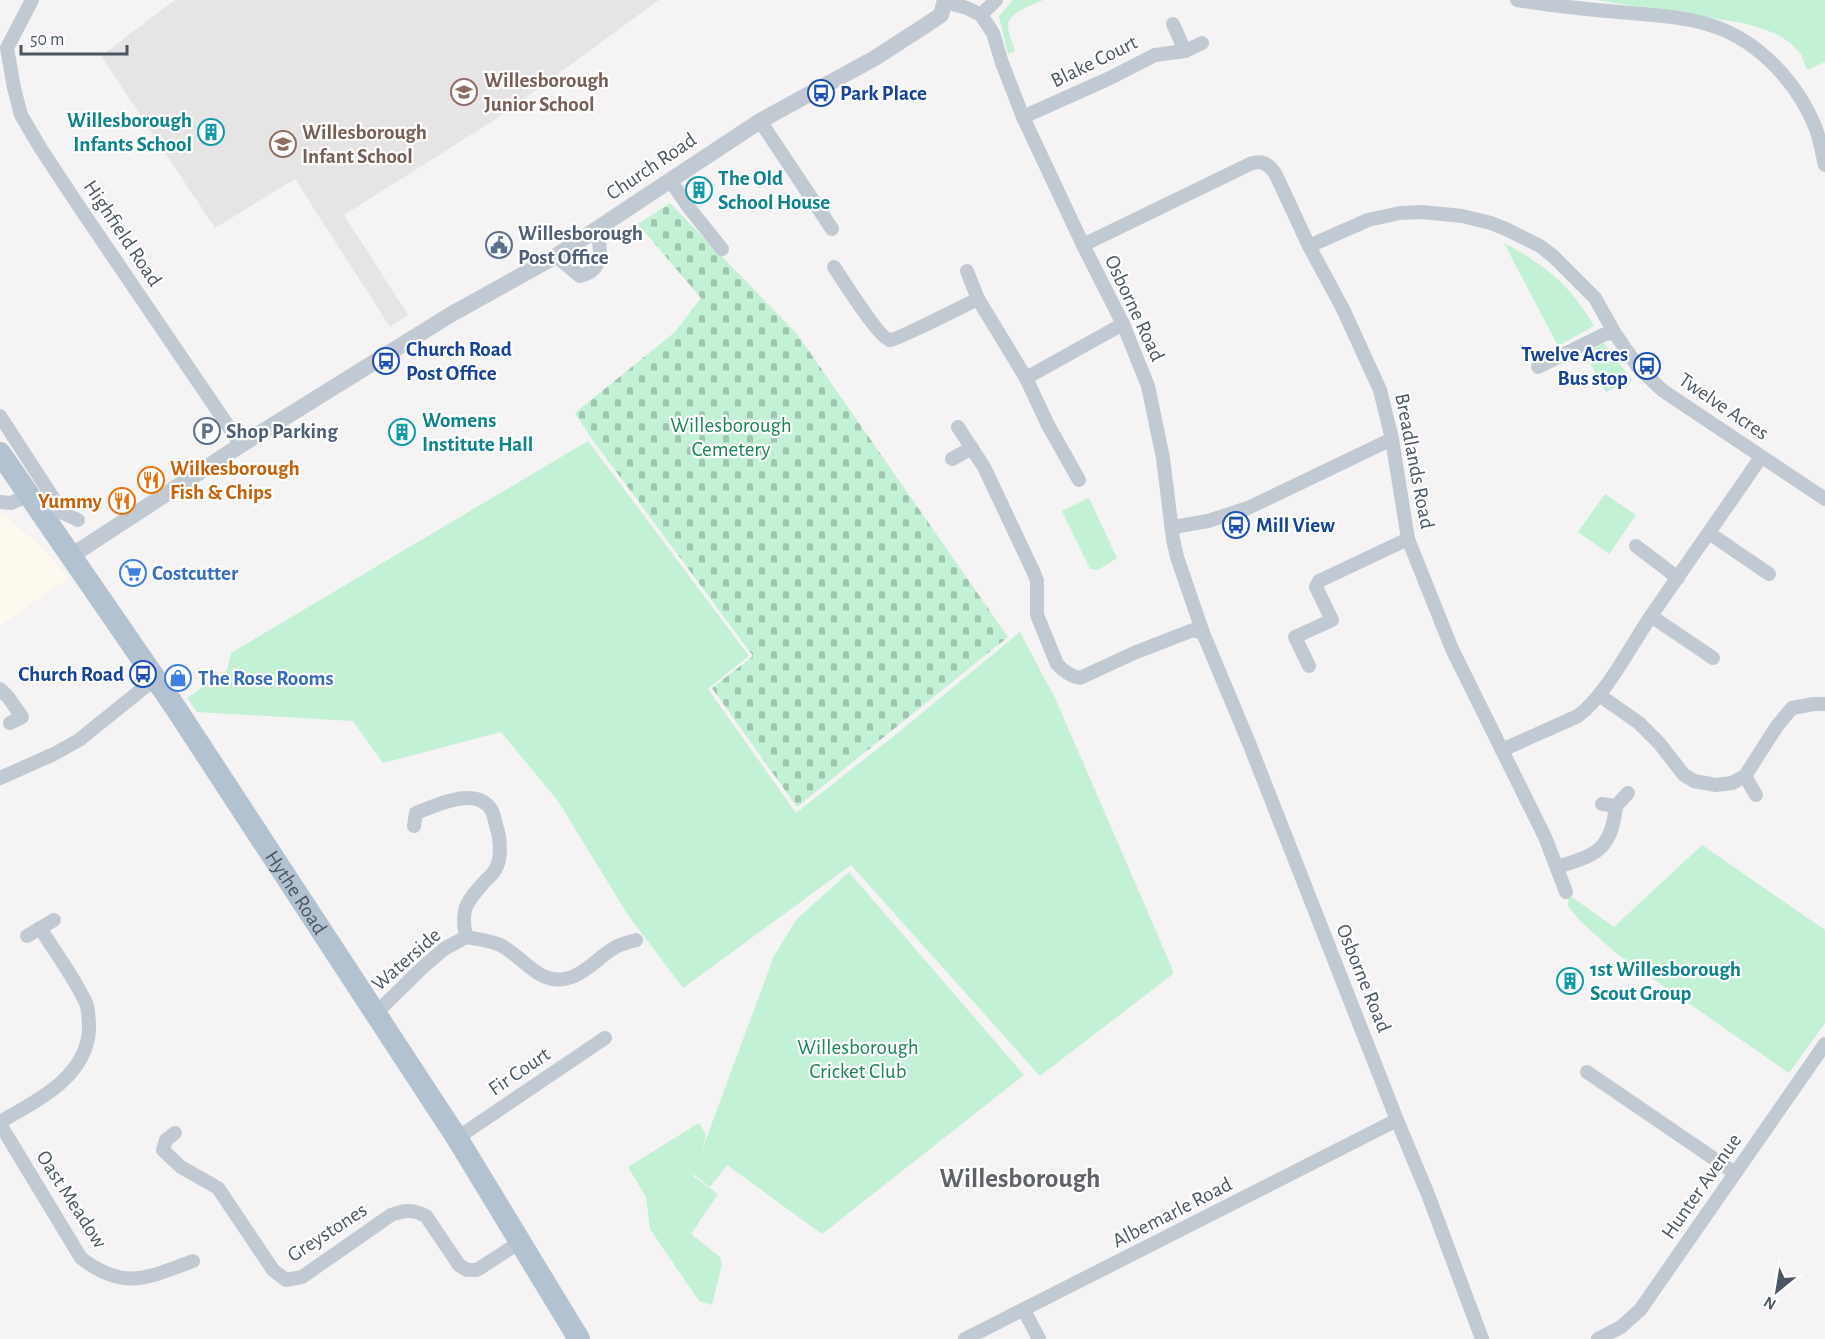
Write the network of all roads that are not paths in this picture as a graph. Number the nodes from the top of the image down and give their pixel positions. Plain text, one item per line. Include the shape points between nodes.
1 (33, 0) edge
2 (996, 0) edge
3 (1517, 0) edge
4 (945, 1) edge
5 (981, 15) junction
6 (1173, 24) dead end
7 (1202, 43) dead end
8 (4, 47) edge
9 (1185, 51) junction
10 (1023, 117) junction
11 (760, 121) junction
12 (1825, 165) edge
13 (670, 180) junction
14 (597, 229) junction
15 (832, 229) dead end
16 (1083, 245) junction
17 (1309, 246) junction
18 (722, 249) dead end
19 (555, 255) junction
20 (834, 267) dead end
21 (967, 271) dead end
22 (978, 299) junction
23 (1123, 324) junction
24 (1614, 332) junction
25 (1538, 367) dead end
26 (1026, 378) junction
27 (2, 425) edge
28 (958, 427) dead end
29 (1392, 439) junction
30 (241, 445) junction
31 (972, 448) junction
32 (0, 453) edge
33 (1761, 456) junction
34 (952, 459) dead end
35 (1079, 480) dead end
36 (29, 495) junction
37 (1825, 499) edge
38 (0, 502) edge
39 (78, 520) dead end
40 (1172, 529) junction
41 (1709, 533) junction
42 (1408, 539) junction
43 (1636, 546) dead end
44 (71, 556) junction
45 (1769, 574) dead end
46 (1678, 578) junction
47 (1651, 616) junction
48 (1203, 633) junction
49 (1713, 658) dead end
50 (1309, 666) dead end
51 (156, 678) junction
52 (0, 689) edge
53 (1599, 695) junction
54 (1825, 704) edge
55 (10, 723) dead end
56 (1502, 750) junction
57 (1745, 776) junction
58 (0, 778) edge
59 (1628, 793) dead end
60 (1756, 795) dead end
61 (405, 804) dead end
62 (1557, 867) junction
63 (1566, 892) dead end
64 (54, 920) dead end
65 (40, 928) junction
66 (27, 936) dead end
67 (466, 937) junction
68 (636, 940) dead end
69 (375, 1014) junction
70 (605, 1038) dead end
71 (1825, 1044) edge
72 (1587, 1072) dead end
73 (1397, 1120) junction
74 (0, 1123) edge
75 (175, 1133) dead end
76 (457, 1138) junction
77 (1735, 1173) junction
78 (520, 1242) junction
79 (194, 1261) dead end
80 (1024, 1310) junction
81 (579, 1339) edge
82 (965, 1339) edge
83 (1039, 1339) edge
84 (1482, 1339) edge
85 (1598, 1339) edge

1 - 8 street, Highfield Road
2 - 5 street
3 - 12 street via 1677,18 1729,32 1762,56 1793,87 1817,131
4 - 5 street
4 - 11 street, Church Road via 941,15 926,25 875,58
5 - 10 street, Osborne Road via 993,33
6 - 9 street
7 - 9 street, Blake Court
8 - 30 street, Highfield Road via 21,116 34,138
9 - 10 street, Blake Court via 1155,55
10 - 16 street, Osborne Road
11 - 13 street, Church Road
11 - 15 street
13 - 14 street, Church Road
13 - 18 street
14 - 19 street, Church Road
14 - 19 street via 599,264 590,274 580,276
16 - 17 street, Breadlands Road via 1259,161 1275,173
16 - 23 street, Osborne Road
17 - 24 street, Twelve Acres via 1368,220 1400,213 1474,218 1526,238 1553,256 1595,298
17 - 29 street, Breadlands Road via 1380,390
19 - 30 street, Church Road via 450,315
20 - 22 street via 874,326 891,340
21 - 22 street
22 - 26 street
23 - 26 street
23 - 40 street, Osborne Road via 1151,398
24 - 25 street
24 - 33 street, Twelve Acres via 1638,367 1662,390
26 - 35 street
27 - 39 street via 63,513
28 - 31 street
29 - 40 street via 1248,508
29 - 42 street, Breadlands Road
30 - 44 street, Church Road
31 - 34 street
31 - 48 street via 1034,573 1037,615 1062,670 1080,678 1193,630
32 - 36 main road, Hythe Road
33 - 37 street, Twelve Acres
33 - 41 street
36 - 38 street via 11,503
36 - 44 main road, Hythe Road
40 - 48 street, Osborne Road
41 - 45 street
41 - 46 street
42 - 50 street via 1319,581 1316,587 1332,620 1295,637
42 - 56 street, Breadlands Road via 1452,649
43 - 46 street
44 - 51 main road, Hythe Road
46 - 47 street
47 - 49 street
47 - 53 street
48 - 73 street, Osborne Road
51 - 58 street via 79,740
51 - 69 main road, Hythe Road
52 - 55 street via 22,717
53 - 56 street via 1578,716
53 - 57 street via 1640,723 1684,775 1694,781 1716,785
54 - 57 street via 1792,708
56 - 62 street, Breadlands Road
57 - 60 street
59 - 62 street via 1609,805 1614,828 1598,851
61 - 67 street, Waterside via 415,820 461,797 486,804 492,811 498,831 498,863 465,907
62 - 63 street, Breadlands Road
64 - 65 street
65 - 66 street
65 - 74 street via 86,1004 88,1038 74,1070 61,1083
67 - 68 street, Waterside via 498,944 540,976 557,979 581,973 614,948
67 - 69 street, Waterside via 429,961
69 - 76 main road, Hythe Road
70 - 76 street, Fir Court
71 - 77 street, Hunter Avenue
72 - 77 street
73 - 80 street, Albemarle Road
73 - 84 street, Osborne Road
74 - 79 street, Oast Meadow via 81,1258 97,1270 134,1279
75 - 78 street, Greystones via 166,1140 163,1150 182,1167 218,1188 273,1270 286,1280 302,1277 391,1215 408,1209 426,1216 459,1265 467,1270 477,1270
76 - 78 main road, Hythe Road
77 - 85 street, Hunter Avenue via 1640,1310 1621,1327
78 - 81 main road, Hythe Road
80 - 82 street, Albemarle Road
80 - 83 street

